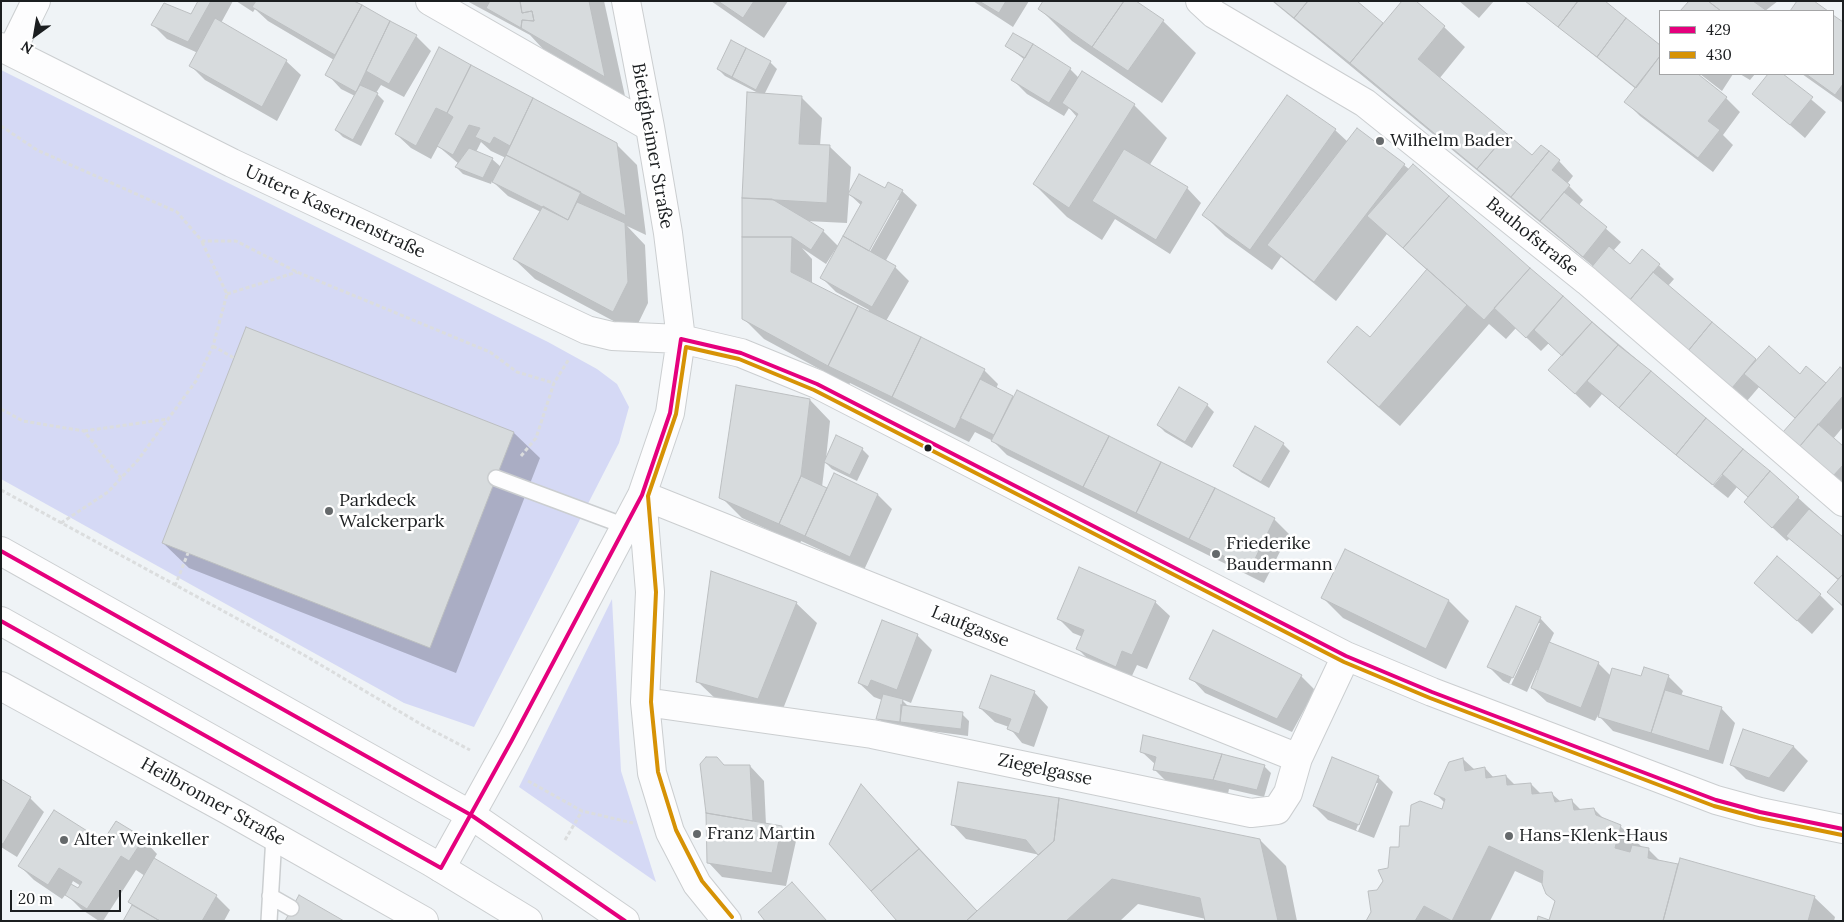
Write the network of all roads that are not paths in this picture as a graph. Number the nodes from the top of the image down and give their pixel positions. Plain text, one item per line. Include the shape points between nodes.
1 (36, 1) edge
2 (430, 1) edge
3 (626, 1) edge
4 (1200, 1) edge
5 (6, 49) edge
6 (650, 127) junction
7 (681, 339) junction
8 (496, 478) dead end
9 (642, 495) junction
10 (1843, 502) edge
11 (625, 526) junction
12 (1, 551) edge
13 (1, 621) edge
14 (1346, 656) junction
15 (1, 686) edge
16 (645, 702) junction
17 (1298, 758) junction
18 (471, 815) junction
19 (1843, 829) edge
20 (274, 836) junction
21 (441, 868) junction
22 (270, 896) junction
23 (291, 908) dead end
24 (269, 921) edge
25 (424, 921) edge
26 (528, 921) edge
27 (625, 921) edge
28 (727, 921) edge

1 - 5 street
2 - 6 street
3 - 6 street, Bietigheimer Straße
4 - 10 street, Bauhofstraße via 1214,14 1365,104 1587,281
5 - 7 street, Untere Kasernenstraße via 232,163 587,330 612,336
6 - 7 street, Bietigheimer Straße
7 - 9 street, Bietigheimer Straße via 670,413
7 - 14 street, Untere Kasernenstraße via 741,353 817,384
8 - 11 lane
9 - 11 street, Bietigheimer Straße
9 - 16 street, Bietigheimer Straße via 650,592
9 - 17 street, Laufgasse
11 - 18 street, Bietigheimer Straße
12 - 18 street
13 - 21 street
14 - 17 street, Ziegelgasse
14 - 19 street, Untere Kasernenstraße via 1716,800
15 - 20 street, Heilbronner Straße
16 - 17 street, Ziegelgasse via 872,734 1251,813 1277,810 1288,793
16 - 28 street, Bietigheimer Straße via 652,773 670,832 697,884
18 - 21 street, Bietigheimer Straße
18 - 27 street
20 - 22 lane
20 - 25 street, Heilbronner Straße
21 - 26 street
22 - 23 lane
22 - 24 lane

